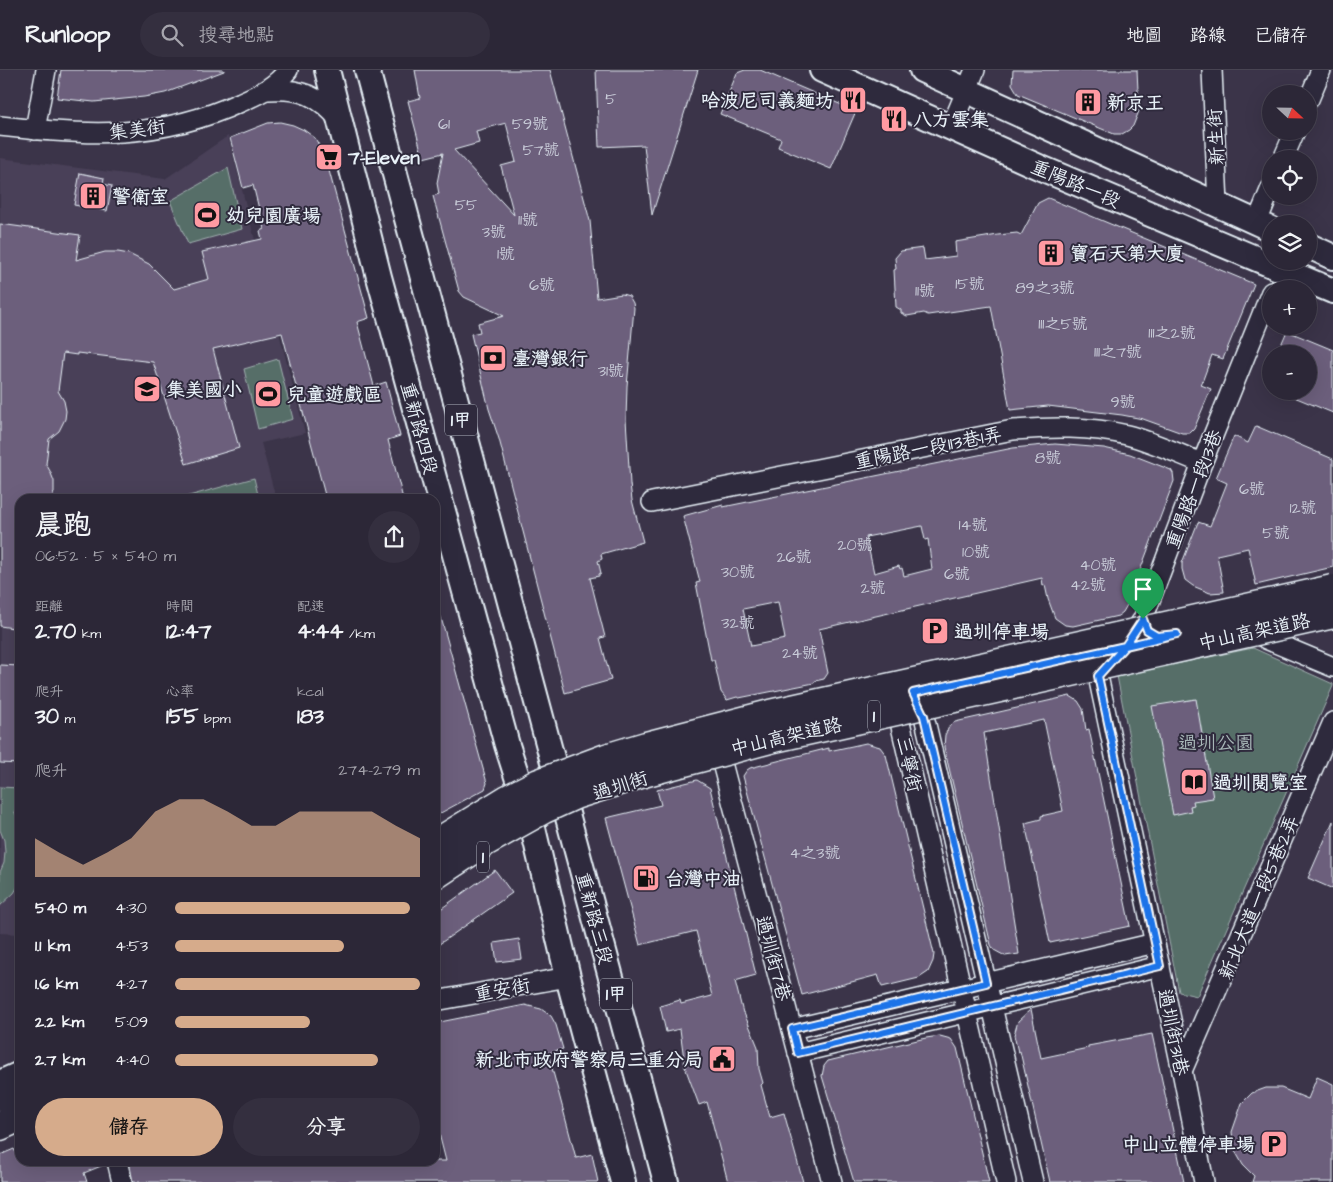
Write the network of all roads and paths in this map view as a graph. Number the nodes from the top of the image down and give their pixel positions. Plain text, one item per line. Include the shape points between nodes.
1 (46, 70) edge
2 (288, 70) edge
3 (327, 70) edge
4 (366, 70) edge
5 (822, 70) edge
6 (922, 70) edge
7 (1212, 70) edge
8 (1321, 70) edge
9 (970, 80) edge
10 (1315, 85) edge
11 (268, 90) junction
12 (340, 121) junction
13 (0, 126) edge
14 (951, 127) junction
15 (35, 130) junction
16 (1218, 205) junction
17 (1262, 224) edge
18 (1317, 250) edge
19 (1333, 257) edge
20 (1277, 277) edge
21 (1333, 291) edge
22 (1202, 463) junction
23 (438, 494) edge
24 (440, 500) edge
25 (652, 502) dead end
26 (1333, 589) edge
27 (1333, 600) edge
28 (1333, 614) edge
29 (1143, 619) junction
30 (1238, 621) junction
31 (1177, 634) junction
32 (1125, 646) junction
33 (1333, 667) edge
34 (1098, 676) joint
35 (913, 693) junction
36 (1333, 722) edge
37 (702, 741) junction
38 (722, 763) dead end
39 (555, 770) junction
40 (520, 783) junction
41 (565, 806) junction
42 (532, 824) junction
43 (440, 825) edge
44 (440, 841) edge
45 (440, 872) edge
46 (440, 887) edge
47 (1155, 943) junction
48 (1160, 966) junction
49 (568, 977) junction
50 (986, 983) junction
51 (961, 988) junction
52 (440, 1000) edge
53 (992, 1006) junction
54 (967, 1012) junction
55 (792, 1029) junction
56 (798, 1053) junction
57 (1182, 1071) junction
58 (15, 1076) edge
59 (0, 1083) edge
60 (15, 1091) edge
61 (0, 1098) edge
62 (15, 1119) edge
63 (0, 1126) edge
64 (15, 1133) edge
65 (0, 1140) edge
66 (118, 1166) edge
67 (122, 1182) edge
68 (623, 1182) edge
69 (666, 1182) edge
70 (832, 1182) edge
71 (1006, 1182) edge
72 (1033, 1182) edge
73 (1204, 1182) edge

1 - 15 street
2 - 11 street, 集美街
3 - 12 main road, 重新路四段 / 1甲
4 - 39 main road, 1甲
5 - 14 main road, 重陽路一段
6 - 9 main road, 重陽路一段
7 - 16 street, 新生街
8 - 10 street
9 - 14 street
9 - 16 main road, 重陽路一段
11 - 12 street, 集美街 via 309,94 321,101
11 - 15 street, 集美街 via 223,111 181,124 141,131 108,134
12 - 23 main road, 重新路四段 / 1甲
13 - 15 street, 集美街
14 - 20 main road, 重陽路一段
16 - 17 main road, 重陽路一段
18 - 19 main road
20 - 21 main road, 重陽路一段
20 - 22 street, 重陽路一段13巷
22 - 25 street, 重陽路一段113巷1弄 via 1128,435 1092,428 1013,430
22 - 29 street, 重陽路一段13巷
24 - 40 main road, 重新路四段 / 1甲
26 - 44 highway, 中山高架道路 / 1, bridge via 780,712 646,746 539,783
27 - 30 main road, 過圳街 / 1
28 - 45 highway, 中山高架道路 / 1, bridge via 774,738 647,772 575,795 544,809
29 - 31 main road via 1147,630 1157,636
29 - 32 street, 重陽路一段13巷
30 - 31 main road, 過圳街 / 1
30 - 33 street via 1266,639
31 - 32 main road, 過圳街 / 1
32 - 34 street, 重陽路一段13巷
32 - 35 main road, 過圳街 / 1
34 - 47 street, 過圳街31巷
35 - 37 main road, 過圳街 / 1
35 - 50 street, 三寧街 via 924,716
35 - 51 street, 三寧街 via 900,722
36 - 57 street, 新北大道一段5巷2弄
37 - 39 main road, 過圳街 / 1 via 679,733
37 - 41 main road, 過圳街 / 1 via 685,764 590,794
38 - 55 street, 過圳街7巷
39 - 40 main road, 過圳街 / 1
39 - 41 main road, 重新路三段 / 1甲
40 - 42 main road, 重新路三段 / 1甲
40 - 43 main road, 1 via 488,796
41 - 42 main road, 過圳街 / 1
41 - 69 main road, 重新路三段 / 1甲
42 - 46 main road, 1
42 - 49 main road, 重新路三段 / 1甲
47 - 48 street, 過圳街31巷
47 - 50 street
48 - 53 street
48 - 57 street, 過圳街31巷
49 - 52 street, 重安街
49 - 68 main road, 重新路三段 / 1甲
50 - 51 street
50 - 53 street, 三寧街
51 - 54 street, 三寧街
51 - 55 street
53 - 54 street
53 - 72 street, 三寧街
54 - 56 street
54 - 71 street, 三寧街
55 - 56 street, 過圳街7巷
56 - 70 street, 過圳街7巷
57 - 73 street, 過圳街31巷
58 - 59 main road
60 - 61 highway
62 - 63 highway
64 - 65 main road
66 - 67 street

